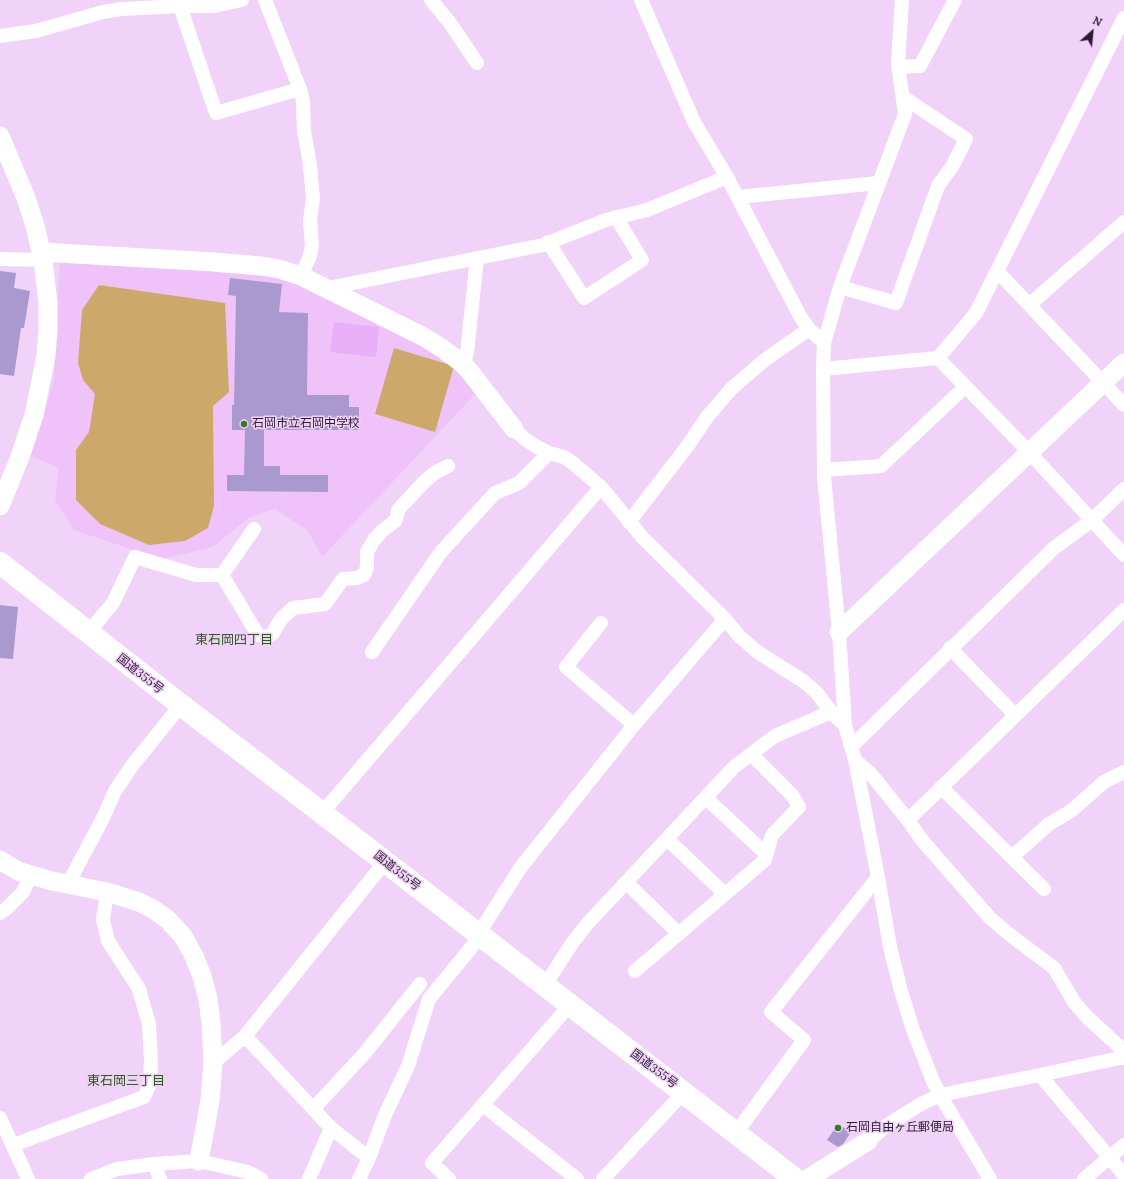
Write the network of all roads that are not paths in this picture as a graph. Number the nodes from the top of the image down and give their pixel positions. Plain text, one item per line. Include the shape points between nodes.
1 (242, 0) edge
2 (265, 0) edge
3 (431, 0) edge
4 (641, 0) edge
5 (902, 0) edge
6 (954, 0) edge
7 (180, 6) junction
8 (1124, 18) edge
9 (0, 36) edge
10 (477, 63) dead end
11 (898, 67) junction
12 (300, 89) junction
13 (903, 97) junction
14 (0, 136) edge
15 (727, 177) junction
16 (879, 183) junction
17 (738, 197) junction
18 (616, 217) junction
19 (1124, 222) edge
20 (548, 242) junction
21 (42, 256) junction
22 (477, 258) junction
23 (0, 259) edge
24 (997, 270) junction
25 (300, 276) junction
26 (840, 287) junction
27 (328, 288) junction
28 (1029, 305) junction
29 (809, 329) junction
30 (824, 343) junction
31 (938, 358) junction
32 (1124, 363) edge
33 (463, 364) junction
34 (823, 369) junction
35 (1103, 382) junction
36 (965, 387) junction
37 (1124, 405) edge
38 (514, 429) joint
39 (1029, 452) junction
40 (549, 453) junction
41 (448, 466) dead end
42 (824, 470) junction
43 (601, 487) junction
44 (1124, 489) edge
45 (0, 506) edge
46 (1091, 521) junction
47 (629, 522) junction
48 (254, 528) dead end
49 (1124, 555) edge
50 (0, 563) edge
51 (222, 574) junction
52 (1124, 610) edge
53 (725, 619) junction
54 (601, 623) dead end
55 (839, 632) junction
56 (88, 633) junction
57 (950, 648) junction
58 (372, 652) dead end
59 (181, 705) junction
60 (831, 712) junction
61 (1016, 715) junction
62 (634, 725) junction
63 (845, 725) junction
64 (853, 753) junction
65 (751, 754) junction
66 (1124, 772) edge
67 (941, 787) junction
68 (706, 798) junction
69 (322, 813) junction
70 (908, 820) junction
71 (667, 839) junction
72 (766, 854) junction
73 (1012, 857) junction
74 (0, 860) edge
75 (385, 862) junction
76 (31, 876) junction
77 (878, 877) junction
78 (626, 882) junction
79 (68, 884) junction
80 (1044, 889) dead end
81 (108, 892) junction
82 (725, 894) junction
83 (0, 913) edge
84 (478, 934) junction
85 (679, 934) junction
86 (635, 971) dead end
87 (420, 984) dead end
88 (545, 986) junction
89 (570, 1005) junction
90 (245, 1036) junction
91 (1124, 1051) edge
92 (1124, 1058) edge
93 (213, 1063) junction
94 (1040, 1076) junction
95 (684, 1092) junction
96 (940, 1095) junction
97 (483, 1105) junction
98 (313, 1109) junction
99 (0, 1118) edge
100 (331, 1128) junction
101 (736, 1133) junction
102 (868, 1141) joint
103 (13, 1145) junction
104 (1124, 1145) edge
105 (1109, 1157) junction
106 (369, 1158) junction
107 (199, 1161) junction
108 (154, 1164) junction
109 (1124, 1174) edge
110 (28, 1179) edge
111 (91, 1179) edge
112 (160, 1179) edge
113 (261, 1179) edge
114 (309, 1179) edge
115 (359, 1179) edge
116 (449, 1179) edge
117 (577, 1179) edge
118 (604, 1179) edge
119 (795, 1179) edge
120 (807, 1179) edge
121 (990, 1179) edge
122 (1084, 1179) edge

1 - 7 street via 214,6
2 - 12 street
3 - 10 street
4 - 15 street via 694,122
5 - 11 street
6 - 11 street via 920,66
7 - 9 street via 102,12 36,31
7 - 12 street via 216,113
8 - 24 street
11 - 13 street
12 - 25 street via 312,200 312,245 310,256
13 - 16 street via 905,114
13 - 26 street via 966,139 953,165 938,186 896,303
14 - 21 street via 26,198
15 - 17 street
15 - 18 street via 647,210
16 - 17 street
16 - 26 street
17 - 29 street
18 - 20 street
18 - 20 street via 642,260 584,298
19 - 28 street
20 - 22 street
21 - 23 street
21 - 25 street via 213,262 280,269
21 - 45 street via 48,303 44,362 34,415
22 - 27 street
22 - 33 street via 467,353
24 - 28 street
24 - 31 street via 976,313
25 - 27 street
26 - 30 street
27 - 33 street via 424,337
28 - 35 street
29 - 30 street
29 - 47 street via 766,359 732,388 707,416 689,444
30 - 34 street
31 - 34 street
31 - 36 street
32 - 35 street
33 - 38 street
34 - 42 street
35 - 37 street
35 - 39 street
36 - 39 street
36 - 42 street via 881,466
38 - 40 street via 525,439
39 - 46 street
39 - 55 street
40 - 43 street via 564,457
40 - 58 street via 519,483 495,493 442,552
41 - 51 street via 426,480 398,510 395,521 374,540 367,552 364,575 344,579 325,604 293,608 268,637 258,635
42 - 55 street
43 - 47 street
43 - 69 street
44 - 46 street
46 - 49 street
46 - 57 street via 1054,548
47 - 53 street via 642,538
48 - 51 street
50 - 56 highway, 国道355号
51 - 56 street via 196,575 135,557 113,603
52 - 61 street
53 - 60 street via 740,637 759,653 817,693
53 - 62 street
54 - 62 street via 566,667
55 - 63 street
56 - 59 highway, 国道355号
57 - 61 street
57 - 64 street
59 - 69 highway, 国道355号
59 - 79 street via 115,791
60 - 63 street
60 - 65 street via 775,736
61 - 67 street
62 - 84 street via 521,867
63 - 64 street
64 - 70 street
64 - 77 street
65 - 68 street via 734,767
65 - 72 street via 792,796 799,807 774,833
66 - 73 street via 1104,782
67 - 70 street
67 - 73 street
68 - 71 street
68 - 72 street
69 - 75 highway, 国道355号
70 - 91 street via 921,839 990,918 1054,968 1074,1002
71 - 78 street
71 - 82 street
72 - 82 street via 765,860
73 - 80 street
74 - 76 street
75 - 84 highway, 国道355号
75 - 90 street
76 - 79 street
76 - 83 street via 23,892
77 - 96 street via 890,947 901,991 913,1030
77 - 101 street via 771,1012 804,1040
78 - 85 street
78 - 88 street via 573,942
79 - 81 street
81 - 93 street via 153,908 183,936 202,976 208,999
81 - 103 street via 103,920 108,941 139,989 149,1024 152,1058 150,1084 144,1097
82 - 85 street
84 - 88 highway, 国道355号
84 - 106 street via 475,944 429,999 408,1066 385,1115
85 - 86 street
87 - 98 street via 365,1053
88 - 89 highway, 国道355号
89 - 95 highway, 国道355号
89 - 97 street
90 - 93 street
90 - 98 street
92 - 94 street
93 - 107 street via 210,1101
94 - 96 street
94 - 105 street
95 - 101 highway, 国道355号
95 - 118 street
96 - 102 street via 886,1126
96 - 121 street
97 - 116 street via 432,1164
97 - 117 street
98 - 100 street
99 - 103 street
100 - 106 street
100 - 114 street
101 - 119 highway, 国道355号
102 - 120 street
103 - 110 street
104 - 105 street
105 - 109 street
105 - 122 street
106 - 115 street
107 - 108 street
107 - 113 street via 248,1172
108 - 111 street via 117,1169
108 - 112 street

